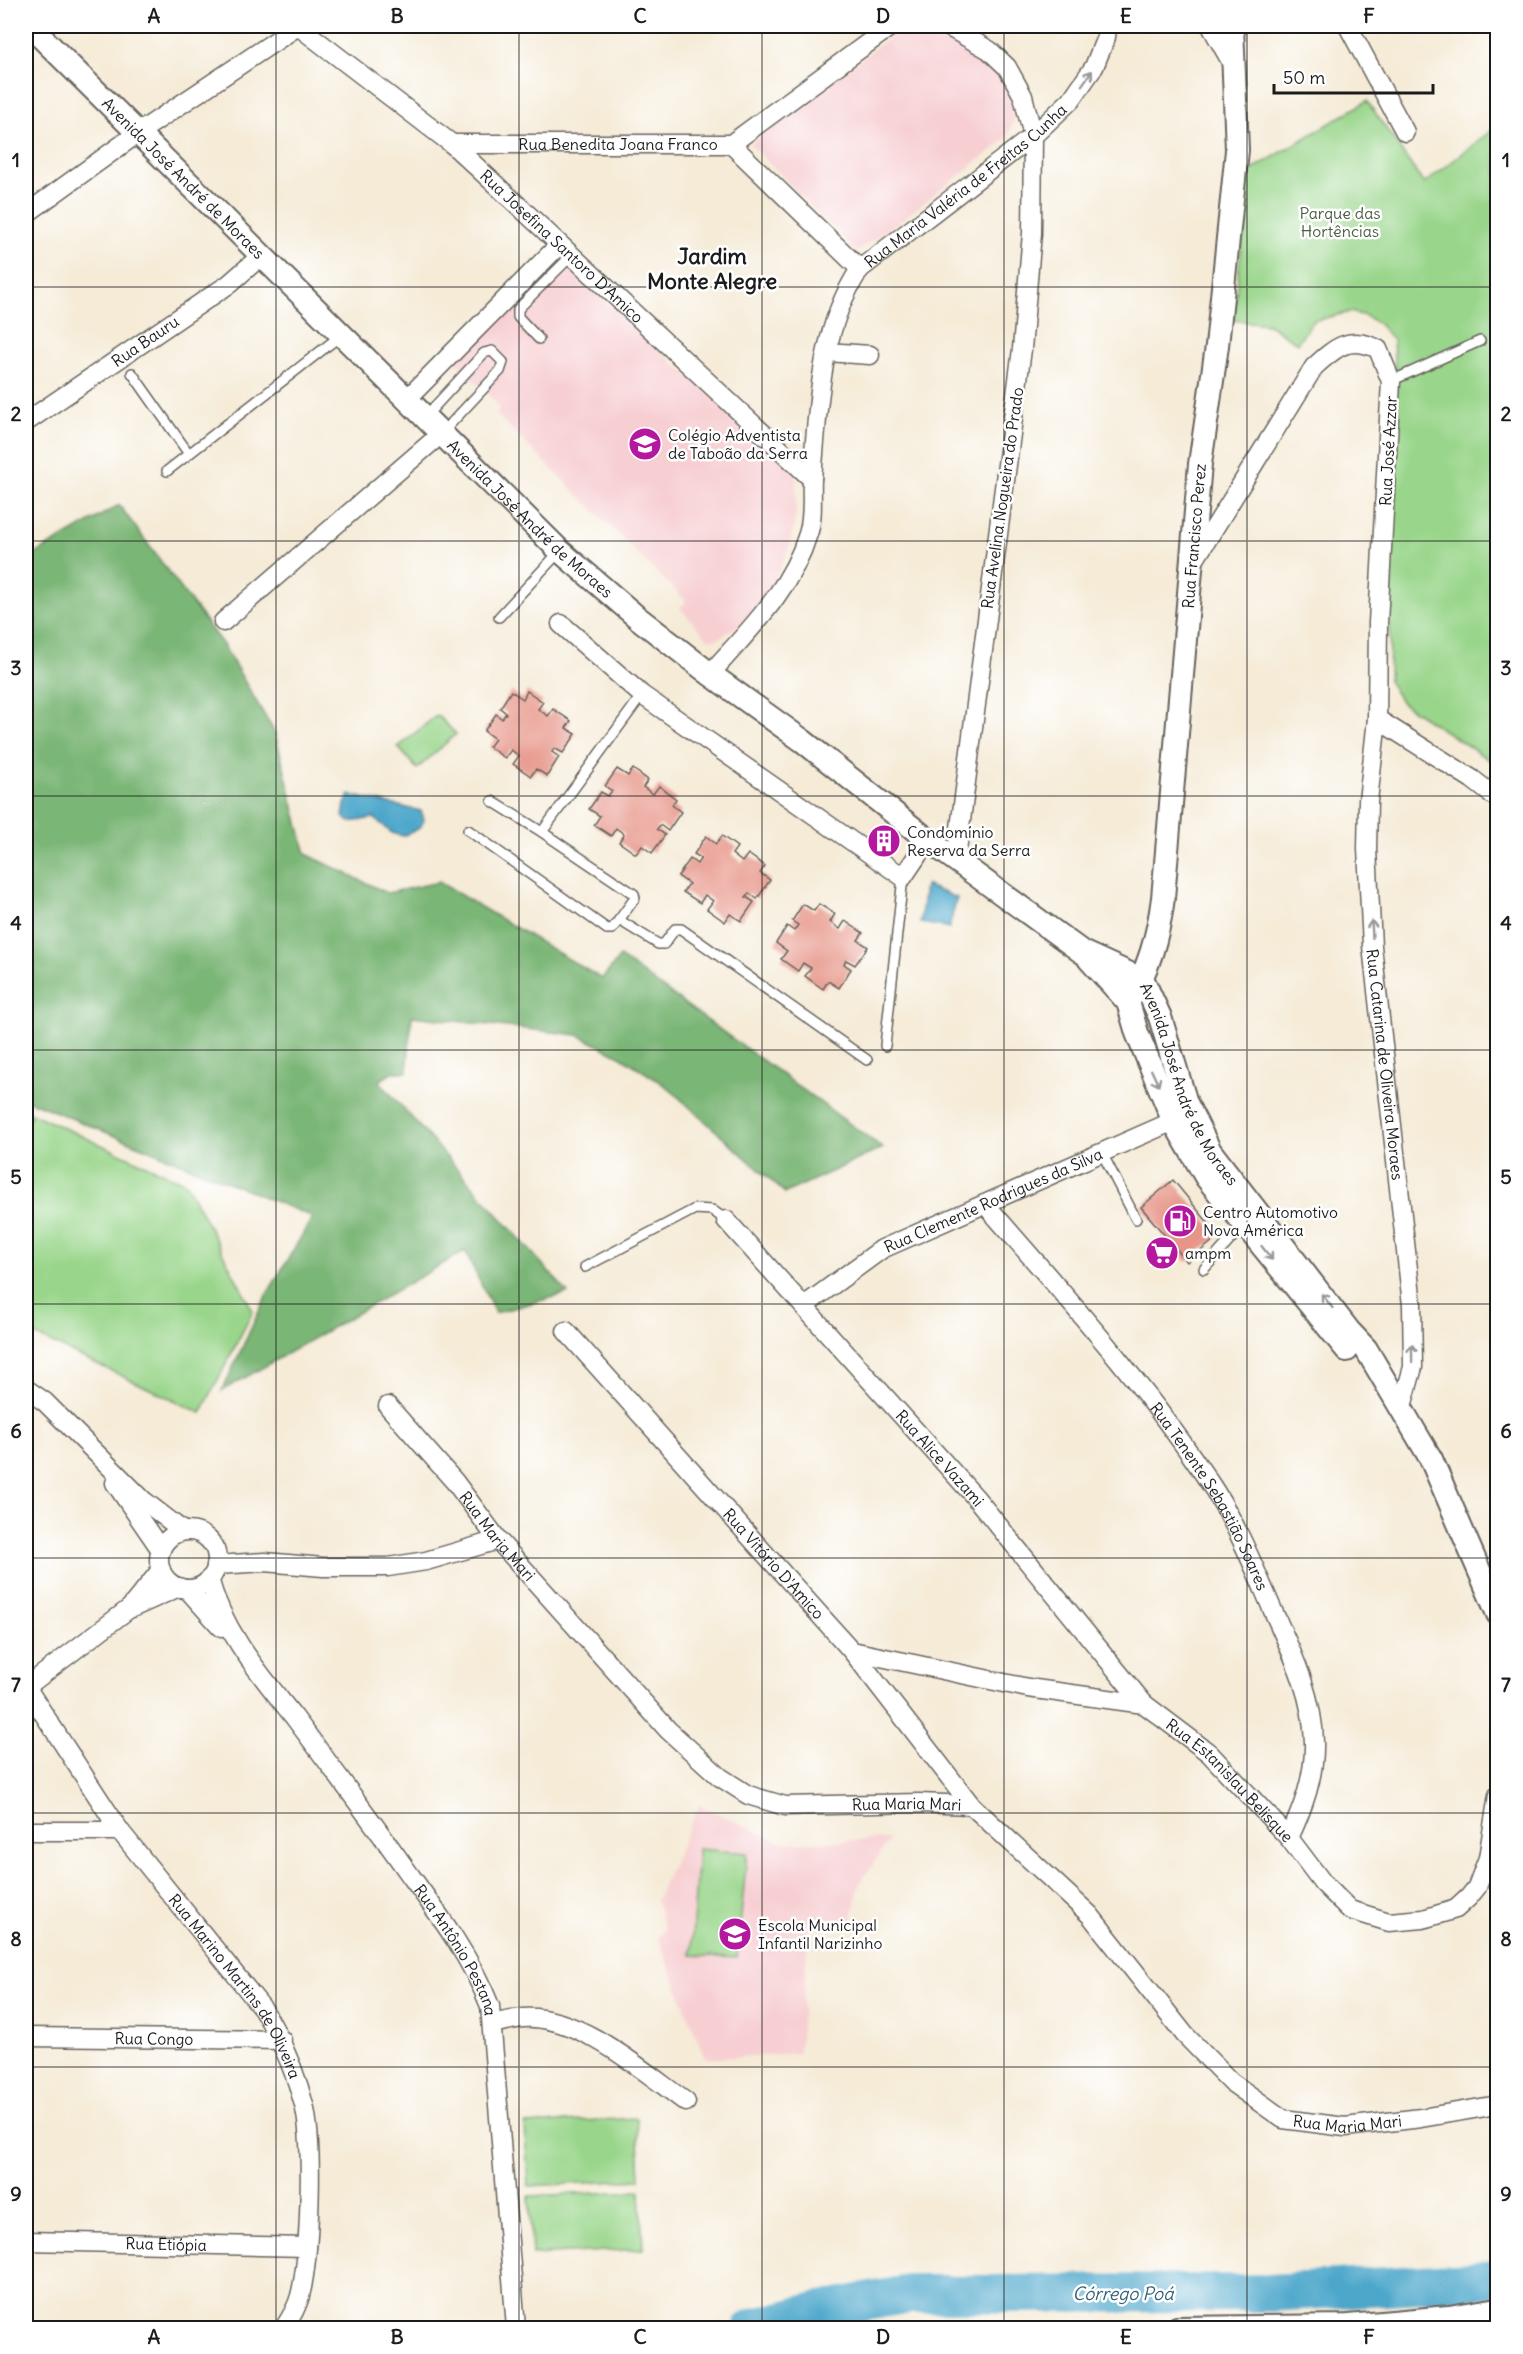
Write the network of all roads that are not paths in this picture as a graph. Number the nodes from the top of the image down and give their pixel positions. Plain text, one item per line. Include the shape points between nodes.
1 (30, 26) edge
2 (298, 26) edge
3 (891, 26) edge
4 (947, 26) edge
5 (1107, 26) edge
6 (1211, 26) edge
7 (1232, 26) edge
8 (1348, 26) edge
9 (1233, 65) junction
10 (1405, 132) dead end
11 (138, 133) junction
12 (1033, 136) junction
13 (452, 144) junction
14 (730, 144) junction
15 (26, 214) edge
16 (565, 250) junction
17 (261, 256) junction
18 (860, 269) junction
19 (341, 335) junction
20 (539, 339) dead end
21 (1480, 341) dead end
22 (826, 352) junction
23 (870, 355) dead end
24 (132, 373) dead end
25 (1391, 381) junction
26 (406, 400) junction
27 (424, 418) junction
28 (26, 422) edge
29 (441, 434) junction
30 (189, 454) junction
31 (167, 471) dead end
32 (812, 479) junction
33 (560, 551) junction
34 (1191, 566) junction
35 (499, 616) dead end
36 (224, 622) dead end
37 (561, 624) dead end
38 (710, 674) junction
39 (642, 695) junction
40 (1377, 719) junction
41 (1497, 800) edge
42 (492, 801) dead end
43 (468, 831) dead end
44 (542, 832) junction
45 (928, 840) junction
46 (956, 859) junction
47 (903, 877) junction
48 (619, 920) junction
49 (1082, 952) junction
50 (1143, 980) junction
51 (1128, 1002) junction
52 (885, 1046) dead end
53 (867, 1060) dead end
54 (1183, 1118) junction
55 (1101, 1153) junction
56 (985, 1204) junction
57 (1136, 1219) dead end
58 (726, 1220) joint
59 (1245, 1224) junction
60 (585, 1267) dead end
61 (1203, 1269) dead end
62 (804, 1306) junction
63 (566, 1331) dead end
64 (1384, 1383) junction
65 (26, 1389) edge
66 (388, 1407) dead end
67 (1401, 1410) junction
68 (90, 1446) junction
69 (183, 1531) junction
70 (498, 1540) junction
71 (160, 1550) junction
72 (213, 1564) junction
73 (161, 1570) junction
74 (183, 1588) junction
75 (130, 1608) junction
76 (1497, 1614) edge
77 (232, 1636) junction
78 (852, 1651) junction
79 (26, 1687) edge
80 (1144, 1704) junction
81 (1497, 1795) edge
82 (971, 1805) junction
83 (26, 1831) edge
84 (120, 1832) junction
85 (1289, 1838) junction
86 (492, 2024) junction
87 (26, 2037) edge
88 (282, 2040) junction
89 (686, 2102) dead end
90 (1497, 2104) edge
91 (26, 2241) edge
92 (307, 2247) junction
93 (1497, 2309) edge
94 (284, 2328) edge
95 (516, 2328) edge
96 (1177, 2328) edge

1 - 11 street, Avenida José André de Moraes
2 - 11 street
2 - 13 street, Rua Josefina Santoro D'Amico
3 - 14 street, Rua Benedita Joana Franco
4 - 12 street, Rua Avelina Nogueira do Prado via 989,50 1007,68 1023,96
12 -> 5 street, Rua Maria Valéria de Freitas Cunha via 1071,100 1094,67
6 - 9 street, Rua Francisco Perez
7 - 9 street, Rua Francisco Perez
8 - 10 street
9 - 34 street, Rua Francisco Perez via 1237,150
11 - 15 street
11 - 17 street, Avenida José André de Moraes
12 - 18 street, Rua Maria Valéria de Freitas Cunha
12 - 46 street, Rua Avelina Nogueira do Prado via 1032,233 1022,349
13 - 14 street, Rua Benedita Joana Franco
13 - 16 street, Rua Josefina Santoro D'Amico
14 - 18 street
16 - 20 lane via 518,309 518,317
16 - 26 street
16 - 32 street, Rua Josefina Santoro D'Amico
17 - 19 street, Avenida José André de Moraes
17 - 28 street, Rua Bauru via 229,284
18 - 22 street, Rua Maria Valéria de Freitas Cunha via 844,293
19 - 26 street, Avenida José André de Moraes
19 - 30 lane
21 - 25 lane
22 - 23 street
22 - 32 street, Rua Maria Valéria de Freitas Cunha
24 - 30 lane
25 - 34 street, Rua José Azzar via 1378,349 1363,342 1333,350 1314,367
25 - 40 street, Rua José Azzar
26 - 27 street, Avenida José André de Moraes
27 - 29 street, Avenida José André de Moraes
27 - 29 lane via 484,353 492,351 503,362 500,371
29 - 33 street, Avenida José André de Moraes
29 - 36 street
30 - 31 lane
32 - 38 street, Rua Maria Valéria de Freitas Cunha via 810,531 798,564 769,606
33 - 35 lane
33 - 38 street, Avenida José André de Moraes
34 - 50 street, Rua Francisco Perez via 1163,898 1158,934
37 - 39 street
38 - 45 street, Avenida José André de Moraes via 803,741
39 - 44 lane
39 - 47 street
40 - 41 street via 1472,779
67 -> 40 street, Rua Catarina de Oliveira Moraes via 1413,1367 1412,1305 1372,946 1368,801
42 - 44 lane
43 - 48 lane via 607,929
44 - 48 lane via 634,894
45 - 46 street, Avenida José André de Moraes
45 - 47 street
46 - 49 street, Avenida José André de Moraes
47 - 52 lane
48 - 53 lane via 658,944 664,944 675,929 681,929
49 - 50 street, Avenida José André de Moraes
49 - 51 street, Avenida José André de Moraes
50 - 51 street, Rua Francisco Perez
50 - 54 street, Avenida José André de Moraes via 1160,1017 1180,1086
51 -> 54 street, Avenida José André de Moraes via 1142,1044
54 - 55 street, Rua Clemente Rodrigues da Silva
54 - 59 street, Avenida José André de Moraes via 1206,1177
64 -> 54 street, Avenida José André de Moraes via 1366,1349
55 - 56 street, Rua Clemente Rodrigues da Silva
55 - 57 lane
56 - 62 street, Rua Clemente Rodrigues da Silva via 882,1249
56 - 85 street, Rua Tenente Sebastião Soares via 1121,1362 1216,1492 1243,1545 1304,1680 1312,1716 1314,1745 1307,1800
58 - 60 lane via 712,1210 695,1209
58 - 62 street, Rua Alice Vazami
59 - 61 lane
59 -> 64 street, Avenida José André de Moraes via 1335,1337
62 - 80 street, Rua Alice Vazami via 975,1497
63 - 78 street, Rua Vitório D'Amico
64 - 67 street, Avenida José André de Moraes
65 - 68 street
66 - 70 street, Rua Maria Mari via 455,1482
67 - 76 street, Avenida José André de Moraes via 1431,1459
68 - 69 street via 144,1500
68 - 71 street
69 - 71 street via 165,1541
69 - 72 street via 201,1534
70 - 72 street via 426,1561 388,1567
70 - 82 street, Rua Maria Mari via 668,1730 720,1777 748,1796 785,1806
71 - 73 street
72 - 74 street
72 - 77 street, Rua Antônio Pestana via 215,1603
73 - 74 street via 166,1578
73 - 75 street
74 - 75 street
74 - 77 street, Rua Antônio Pestana
75 - 79 street
77 - 86 street, Rua Antônio Pestana via 362,1806 447,1926 480,1981
78 - 80 street, Rua Estanislau Belisque via 1028,1688
78 - 82 street, Rua Vitório D'Amico
79 - 84 street, Rua Marino Martins de Oliveira
80 - 85 street, Rua Estanislau Belisque via 1209,1753
81 - 85 street, Rua Estanislau Belisque via 1488,1858 1477,1887 1456,1909 1423,1919 1389,1922 1350,1910 1323,1883
82 - 90 street, Rua Maria Mari via 1090,1915 1185,2035 1231,2082 1284,2119 1345,2127
83 - 84 street
84 - 88 street, Rua Marino Martins de Oliveira via 263,2009
86 - 89 street via 525,2018 567,2025 609,2047
86 - 95 street, Rua Antônio Pestana
87 - 88 street, Rua Congo
88 - 92 street, Rua Marino Martins de Oliveira via 304,2108
91 - 92 street, Rua Etiópia
92 - 94 street, Rua Marino Martins de Oliveira via 300,2296
93 - 96 street via 1348,2326

